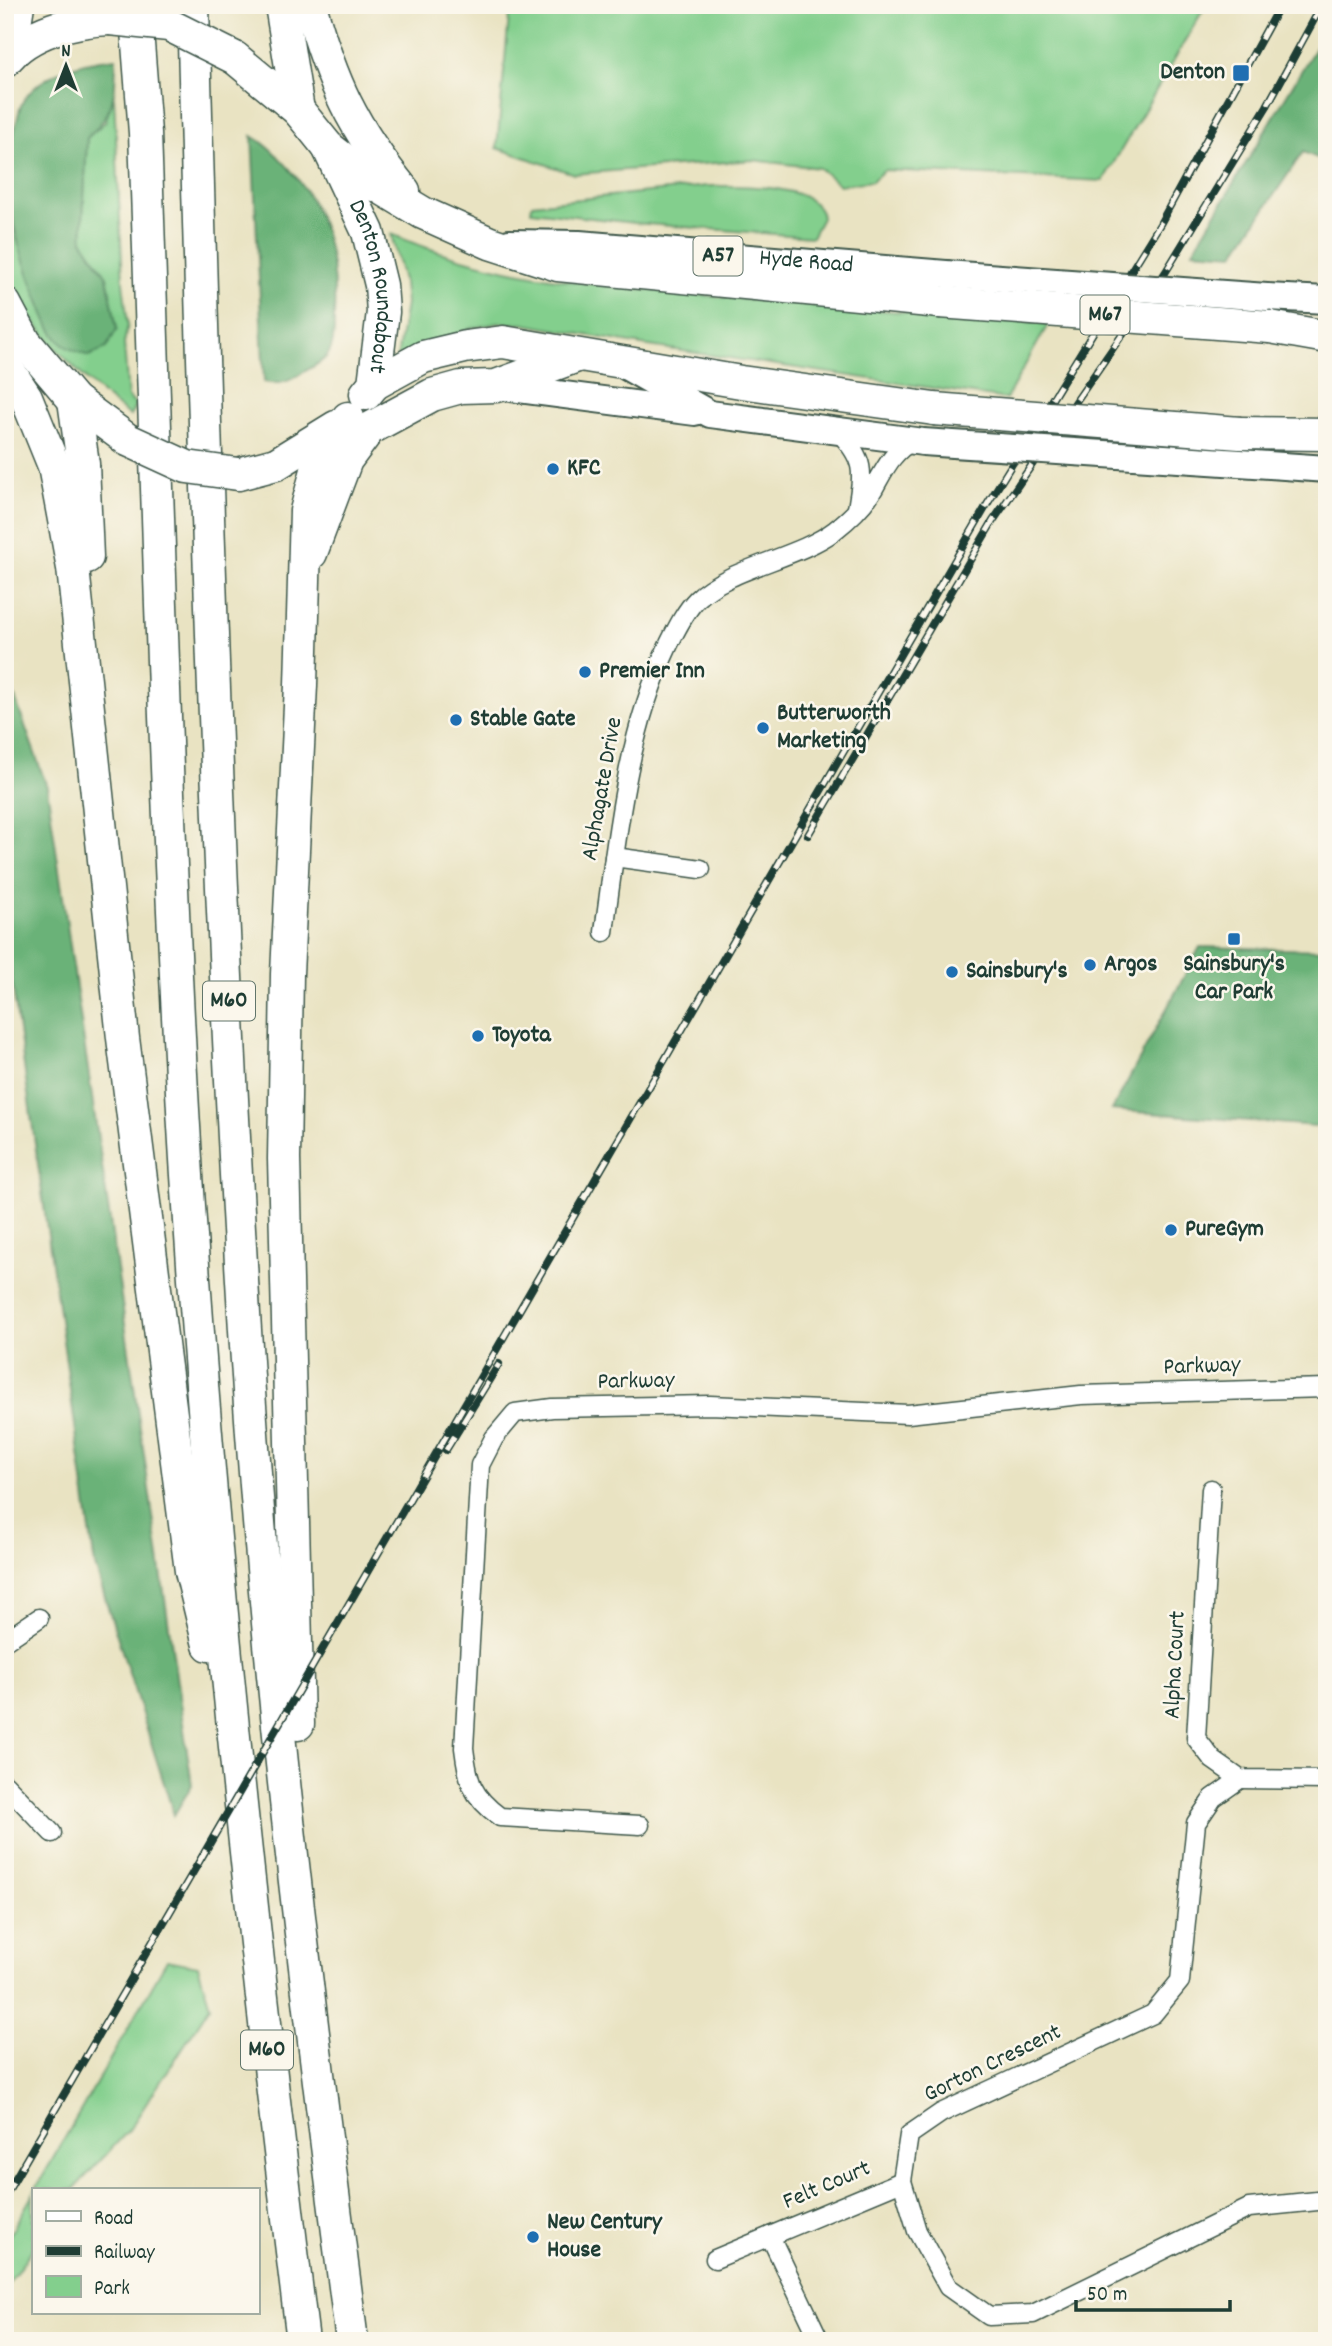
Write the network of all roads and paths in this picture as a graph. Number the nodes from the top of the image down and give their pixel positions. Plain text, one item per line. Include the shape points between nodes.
1 (18, 5) edge
2 (193, 5) edge
3 (291, 9) edge
4 (122, 12) edge
5 (8, 58) edge
6 (298, 110) junction
7 (328, 147) junction
8 (423, 213) junction
9 (943, 288) junction
10 (1327, 300) edge
11 (5, 304) edge
12 (1327, 337) edge
13 (12, 343) edge
14 (596, 356) junction
15 (374, 384) junction
16 (496, 386) junction
17 (74, 400) junction
18 (710, 414) junction
19 (348, 418) junction
20 (839, 432) junction
21 (1327, 433) edge
22 (918, 441) junction
23 (69, 465) junction
24 (1327, 469) edge
25 (857, 509) junction
26 (316, 512) junction
27 (614, 857) junction
28 (701, 869) dead end
29 (604, 932) dead end
30 (1327, 1388) edge
31 (1211, 1489) dead end
32 (39, 1618) dead end
33 (5, 1641) edge
34 (236, 1759) junction
35 (1240, 1779) junction
36 (1327, 1780) edge
37 (5, 1784) edge
38 (640, 1825) dead end
39 (52, 1833) dead end
40 (307, 1995) junction
41 (902, 2181) junction
42 (1327, 2200) edge
43 (770, 2236) junction
44 (715, 2259) dead end
45 (303, 2341) edge
46 (352, 2341) edge
47 (820, 2341) edge

1 - 5 highway
2 - 40 highway, M60 via 212,683 246,1349
3 - 6 highway
3 - 8 highway via 323,51 348,113
4 - 5 highway, Denton Roundabout via 78,20 44,34
4 - 6 highway, Denton Roundabout, bridge via 169,25 236,58
4 - 34 highway, M60 via 145,134 180,1059 214,1528
6 - 7 highway, Denton Roundabout
7 - 8 highway via 378,186
7 - 15 highway, Denton Roundabout via 368,232 381,285 383,329
8 - 9 highway, M67 via 490,243 576,268
9 - 10 main road, bridge
9 - 12 highway, M67, bridge
11 - 13 highway, Denton Roundabout
13 - 17 highway, Denton Roundabout
13 - 23 highway via 26,397
14 - 15 highway via 503,342 423,358
14 - 16 highway
14 - 18 main road
14 - 21 highway, bridge via 934,409 1240,433
15 - 19 highway, Denton Roundabout
16 - 18 main road
16 - 26 highway via 461,387 432,395 369,429
17 - 19 highway, Denton Roundabout, bridge via 128,440 187,467 237,474 276,464
17 - 23 highway
18 - 20 main road
19 - 26 highway via 319,463
20 - 22 main road
20 - 25 street via 856,450 863,471
22 - 24 main road, bridge
22 - 25 street, Alphagate Drive via 893,453
23 - 34 highway, M60 via 73,568 123,1038 191,1571
25 - 27 street, Alphagate Drive via 833,532 714,587 696,600 650,685
26 - 40 highway, M60 via 305,569 287,974 284,1159
27 - 28 street
27 - 29 street, Alphagate Drive
30 - 38 street, Parkway via 1081,1395 908,1414 710,1405 515,1413 494,1438 481,1465 464,1748 468,1782 484,1806 500,1817
31 - 35 street, Alpha Court via 1196,1738 1213,1760
32 - 33 street
34 - 45 highway, M60
35 - 36 street
35 - 41 street, Gorton Crescent via 1213,1798 1196,1823 1180,1982 1153,2014 941,2113 909,2135
37 - 39 street
40 - 46 highway, M60
41 - 42 street, Gorton Crescent via 917,2231 948,2287 989,2316 1033,2314 1249,2208
41 - 43 street, Felt Court
43 - 44 street, Felt Court
43 - 47 street, Felt Court

